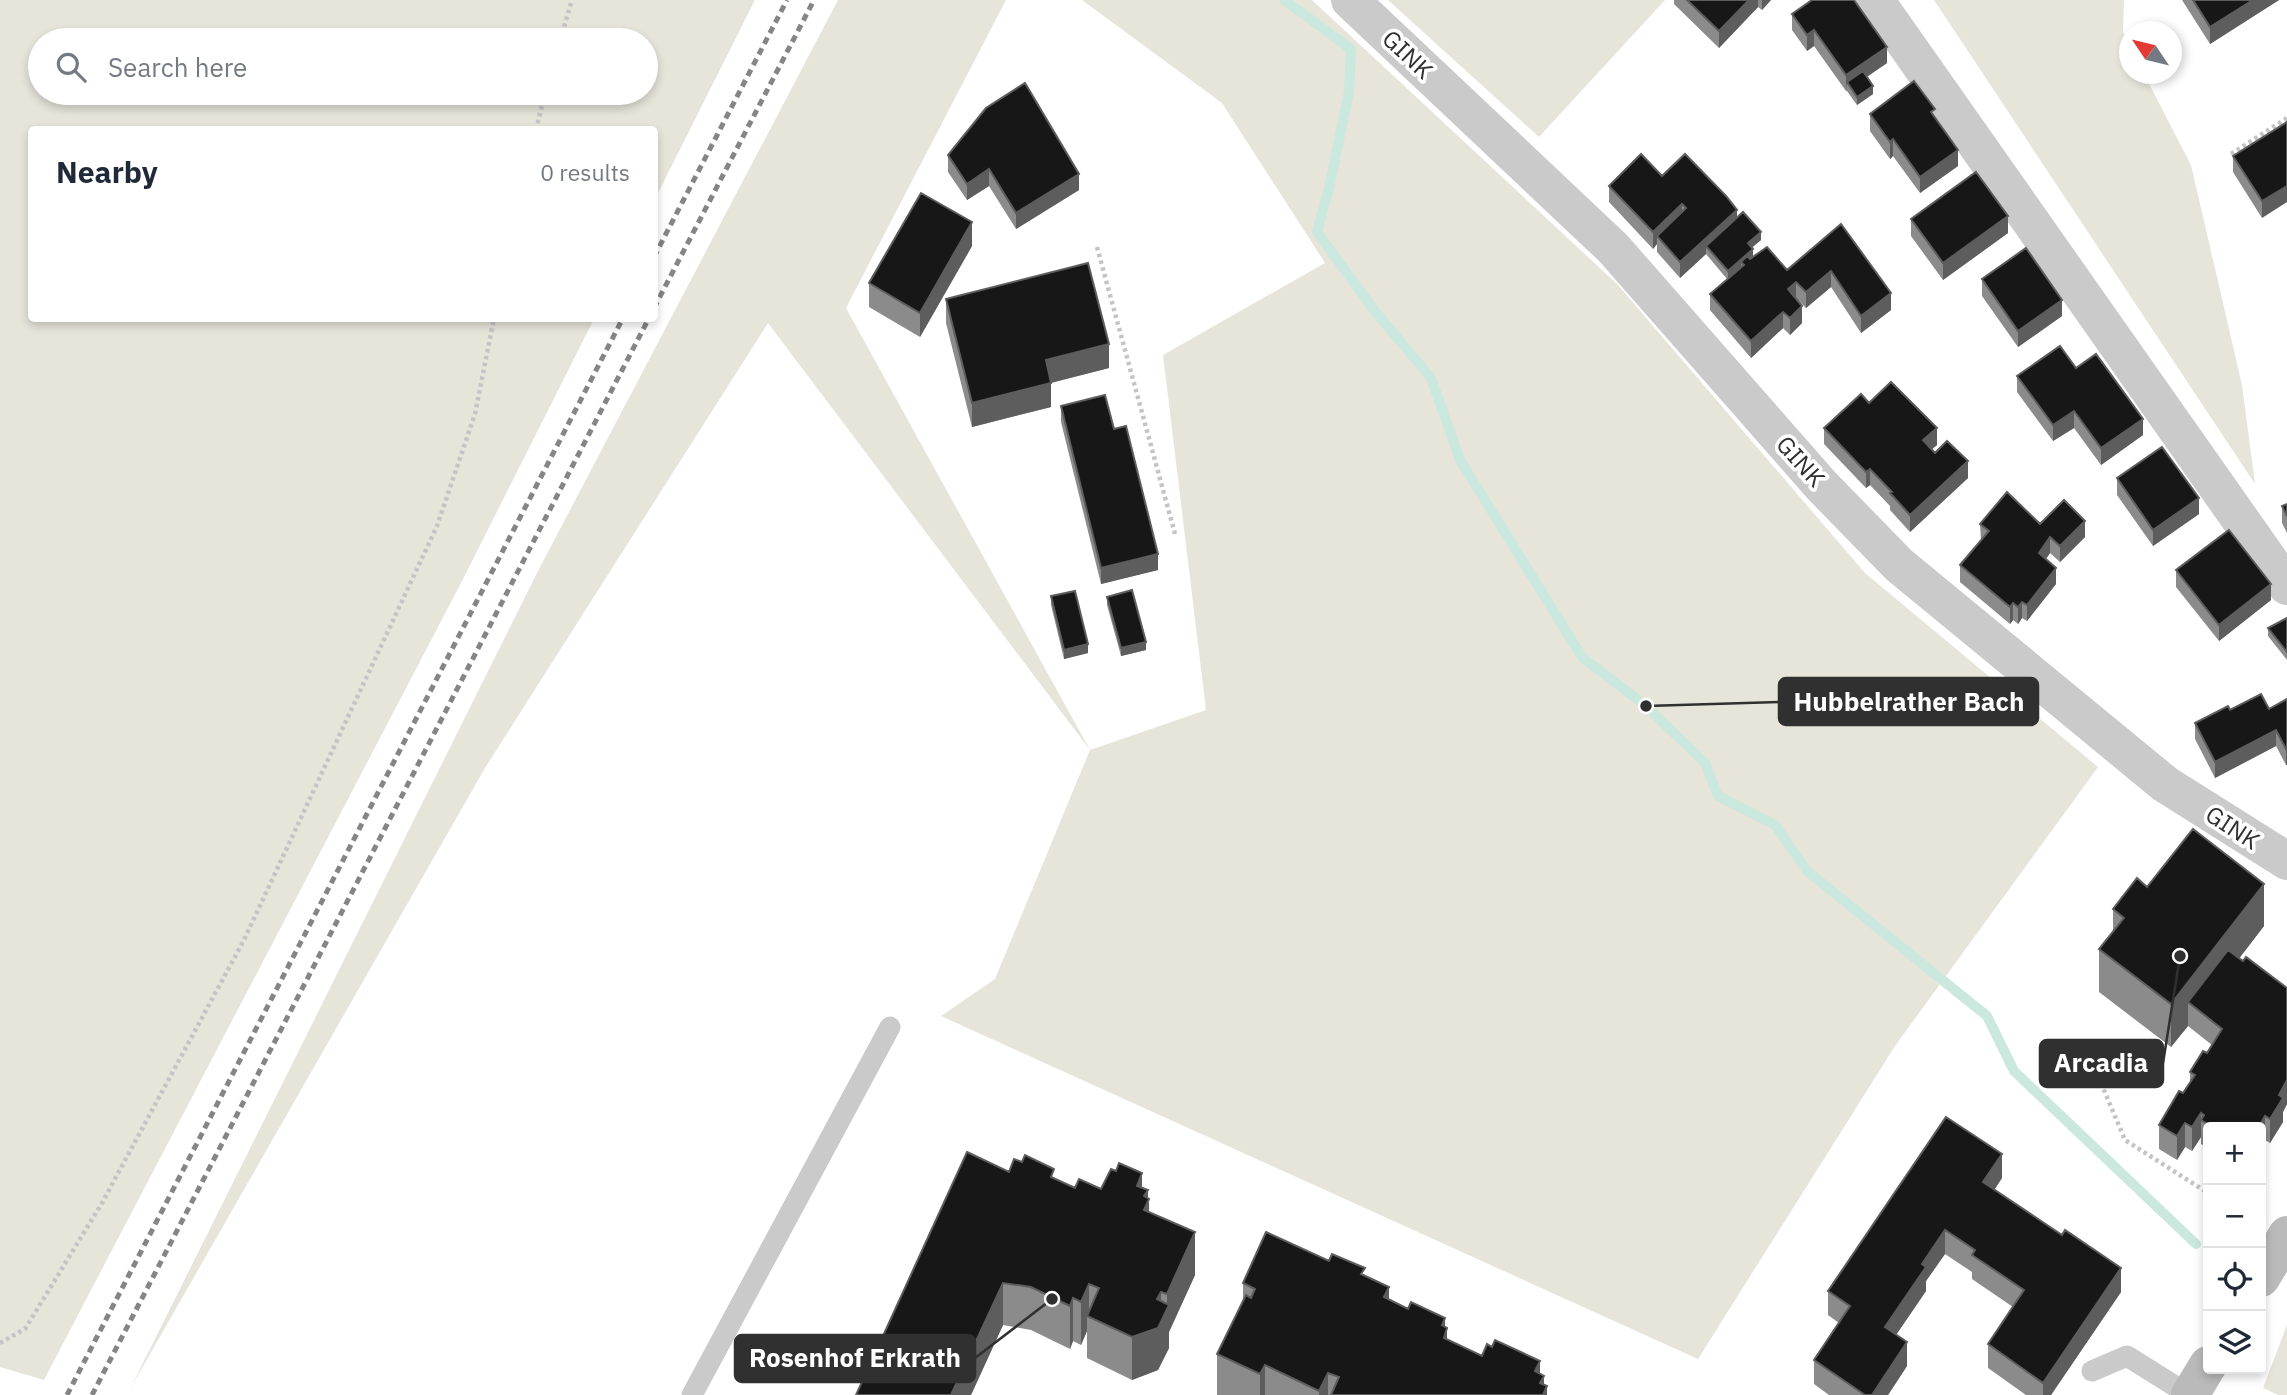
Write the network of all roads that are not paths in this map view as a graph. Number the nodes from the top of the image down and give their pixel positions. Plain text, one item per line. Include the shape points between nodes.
1 (1875, 0) edge
2 (1355, 5) edge
3 (2287, 586) edge
4 (2287, 862) edge
5 (890, 1027) dead end
6 (2287, 1235) edge
7 (2266, 1270) edge
8 (2092, 1371) dead end
9 (2203, 1374) edge
10 (692, 1395) edge
11 (2190, 1395) edge

1 - 3 street
2 - 4 street, GINK via 1613,248 1821,485 1899,565 2165,784
5 - 10 lane
6 - 7 main road
8 - 11 lane via 2127,1356
9 - 11 main road

